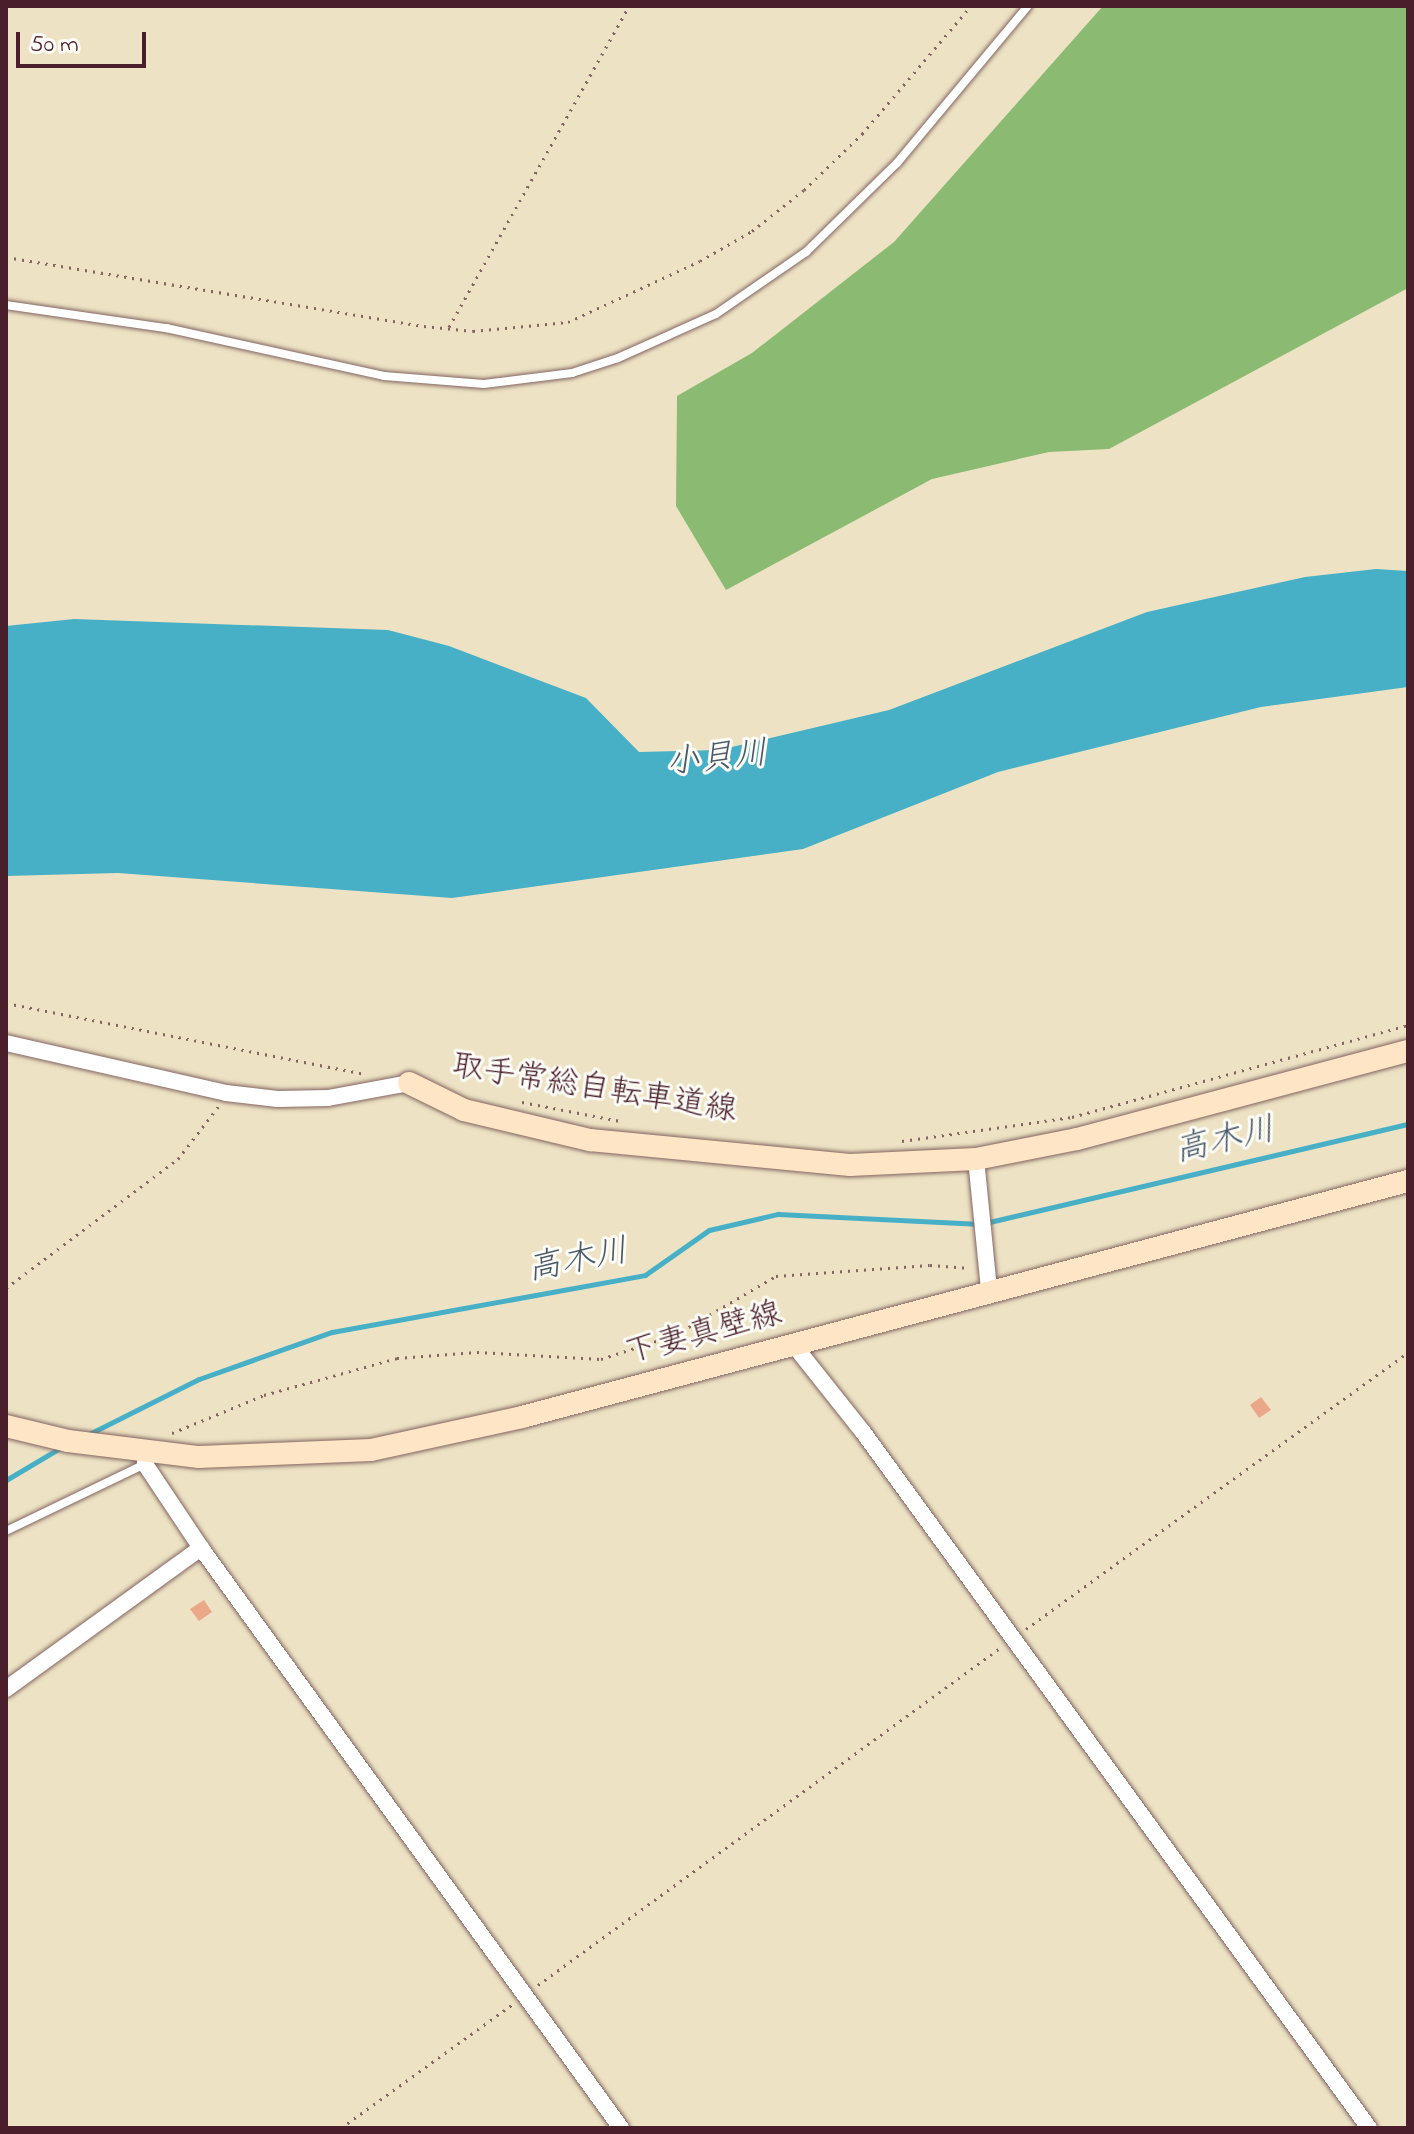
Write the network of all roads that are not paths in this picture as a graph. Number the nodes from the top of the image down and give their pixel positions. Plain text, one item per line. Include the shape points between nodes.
1 (1028, 6) edge
2 (6, 305) edge
3 (6, 1043) edge
4 (1408, 1051) edge
5 (409, 1083) joint
6 (976, 1159) junction
7 (1408, 1181) edge
8 (988, 1277) junction
9 (793, 1344) junction
10 (10, 1427) edge
11 (141, 1455) junction
12 (6, 1531) edge
13 (201, 1548) junction
14 (6, 1689) edge
15 (621, 2128) edge
16 (1369, 2128) edge

1 - 2 lane via 897,163 806,252 716,314 572,373 484,384 397,378 166,328
3 - 5 street via 226,1093 328,1098
4 - 6 main road via 1077,1139
5 - 6 main road via 464,1110 590,1140 850,1165
6 - 8 street
7 - 8 main road, 下妻真壁線
8 - 9 main road, 下妻真壁線
9 - 11 main road, 下妻真壁線 via 509,1421 371,1450 256,1457
9 - 16 street
10 - 11 main road, 下妻真壁線
11 - 12 lane
11 - 13 street
13 - 14 street
13 - 15 street

